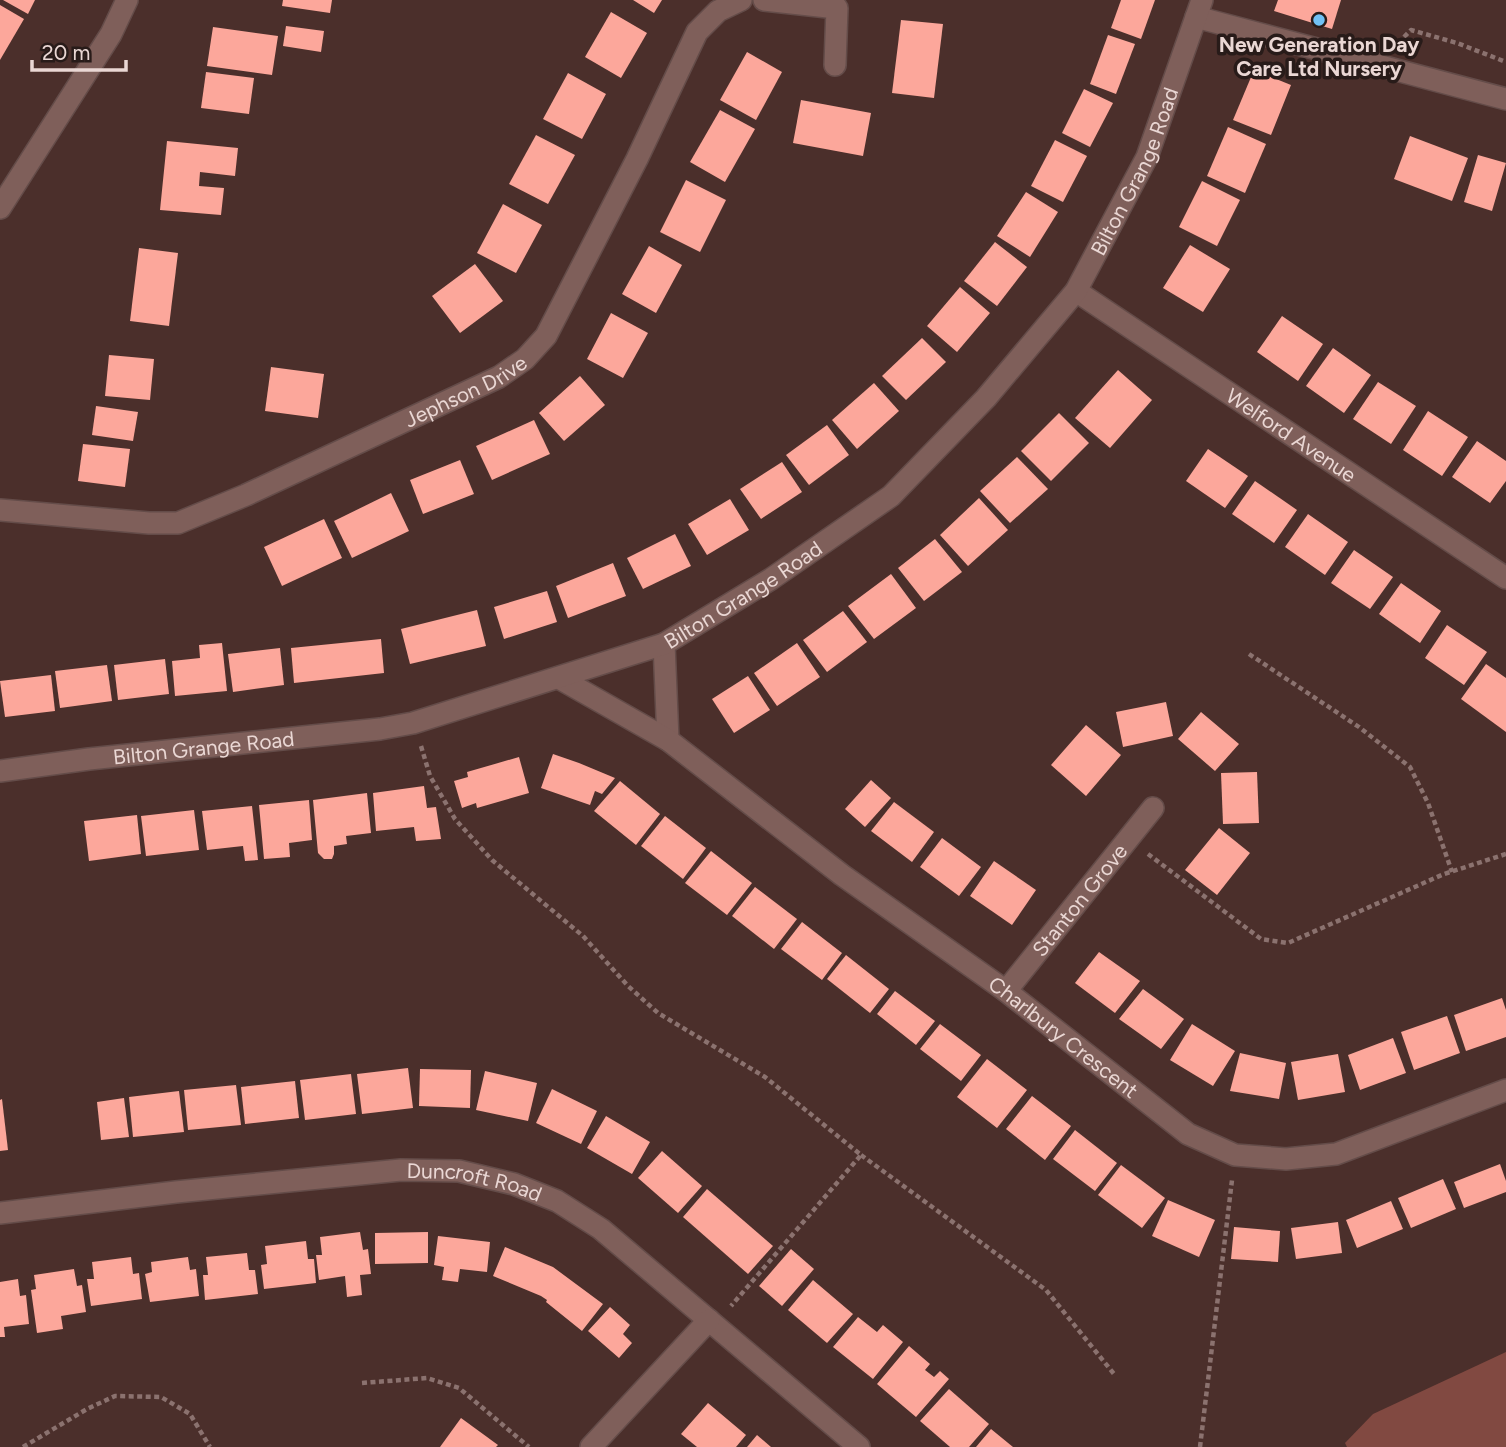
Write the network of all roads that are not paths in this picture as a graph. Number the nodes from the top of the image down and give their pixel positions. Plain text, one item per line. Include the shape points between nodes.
1 (127, 0) edge
2 (741, 0) edge
3 (764, 0) edge
4 (1199, 8) edge
5 (835, 65) dead end
6 (1506, 99) edge
7 (0, 208) edge
8 (1076, 291) junction
9 (0, 510) edge
10 (1506, 578) edge
11 (664, 644) junction
12 (559, 678) junction
13 (668, 740) junction
14 (0, 771) edge
15 (1153, 808) dead end
16 (1006, 992) junction
17 (1506, 1090) edge
18 (0, 1213) edge
19 (712, 1322) junction
20 (591, 1447) edge
21 (859, 1447) edge

1 - 7 street via 111,34
2 - 9 street, Jephson Drive via 718,11 697,32 546,336 525,359 499,377 178,523
3 - 5 street via 837,8
4 - 6 street
4 - 8 street, Bilton Grange Road via 1147,157
8 - 10 street, Welford Avenue
8 - 11 street, Bilton Grange Road via 986,398 891,496 771,579
11 - 12 street, Bilton Grange Road
11 - 13 street
12 - 13 street, Charlbury Crescent
12 - 14 street, Bilton Grange Road via 380,729
13 - 16 street, Charlbury Crescent via 842,875
15 - 16 street, Stanton Grove
16 - 17 street, Charlbury Crescent via 1188,1134 1235,1155 1286,1159 1336,1154
18 - 19 street, Duncroft Road via 401,1170 459,1171 514,1184 557,1201 601,1229
19 - 20 street
19 - 21 street, Duncroft Road

